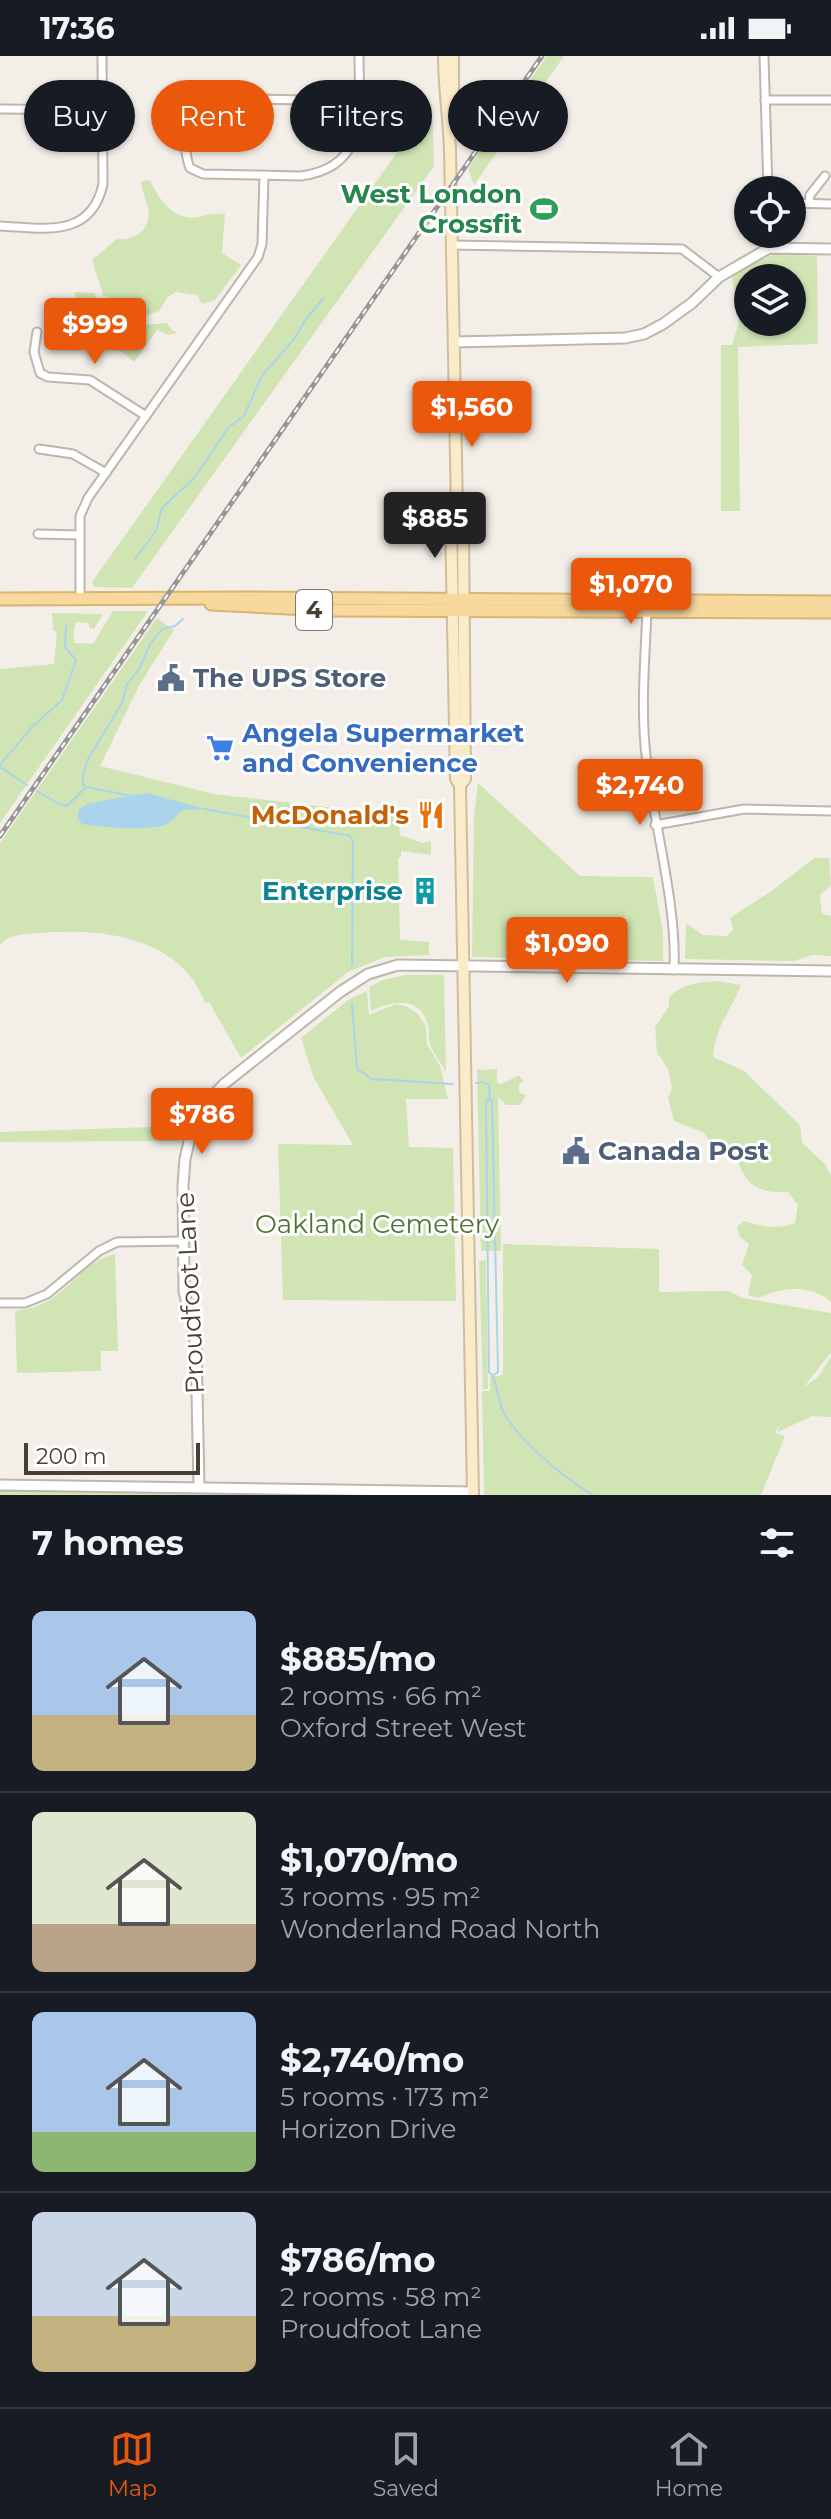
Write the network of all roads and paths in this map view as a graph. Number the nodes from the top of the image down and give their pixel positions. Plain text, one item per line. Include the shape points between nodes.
1 (102, 56) edge
2 (359, 56) edge
3 (444, 56) edge
4 (453, 56) edge
5 (764, 56) edge
6 (102, 80) edge
7 (359, 80) edge
8 (453, 80) edge
9 (290, 100) edge
10 (765, 100) junction
11 (831, 100) edge
12 (0, 109) edge
13 (24, 109) edge
14 (448, 118) edge
15 (103, 152) edge
16 (347, 152) edge
17 (449, 152) edge
18 (264, 175) junction
19 (768, 176) edge
20 (825, 176) dead end
21 (809, 203) joint
22 (831, 204) edge
23 (0, 226) edge
24 (451, 245) junction
25 (769, 248) joint
26 (831, 249) edge
27 (719, 277) junction
28 (37, 332) dead end
29 (454, 342) junction
30 (146, 416) junction
31 (39, 449) dead end
32 (106, 473) junction
33 (38, 534) dead end
34 (80, 535) junction
35 (0, 599) edge
36 (80, 599) junction
37 (831, 602) edge
38 (458, 604) junction
39 (648, 607) junction
40 (831, 612) edge
41 (831, 811) edge
42 (655, 825) junction
43 (462, 965) junction
44 (674, 970) junction
45 (831, 971) edge
46 (185, 1241) junction
47 (0, 1303) edge
48 (0, 1485) edge
49 (199, 1487) junction
50 (473, 1494) edge

1 - 6 street
2 - 7 street
3 - 14 main road
4 - 8 main road
5 - 10 street
9 - 18 street via 200,98 185,110 190,168 203,174
10 - 11 street
10 - 19 street
12 - 13 street
15 - 23 street via 99,202 84,221 56,228
16 - 18 street via 317,174
17 - 24 main road
18 - 30 street via 258,257
20 - 21 street
21 - 22 street
24 - 27 street via 682,249
24 - 29 main road
25 - 26 street
25 - 27 street
27 - 29 street via 644,334
28 - 30 street via 34,352 40,373 90,380
29 - 38 main road via 457,509 451,521
30 - 32 street
31 - 32 street via 73,454
32 - 34 street via 80,516
33 - 34 street
34 - 36 street
35 - 36 main road, 4
36 - 38 main road, 4
37 - 39 main road, 4
38 - 39 main road, 4
38 - 43 main road
39 - 40 main road, 4
39 - 42 street via 646,758
41 - 42 street via 744,809
42 - 44 street via 675,935
43 - 44 street, Proudfoot Lane
43 - 46 street, Proudfoot Lane via 398,965 368,974 224,1084 205,1104 189,1138 183,1185
43 - 50 main road
44 - 45 street, Proudfoot Lane
46 - 47 street via 117,1242 47,1294 25,1303
46 - 49 street, Proudfoot Lane via 184,1291 196,1345
48 - 49 street
49 - 50 street

